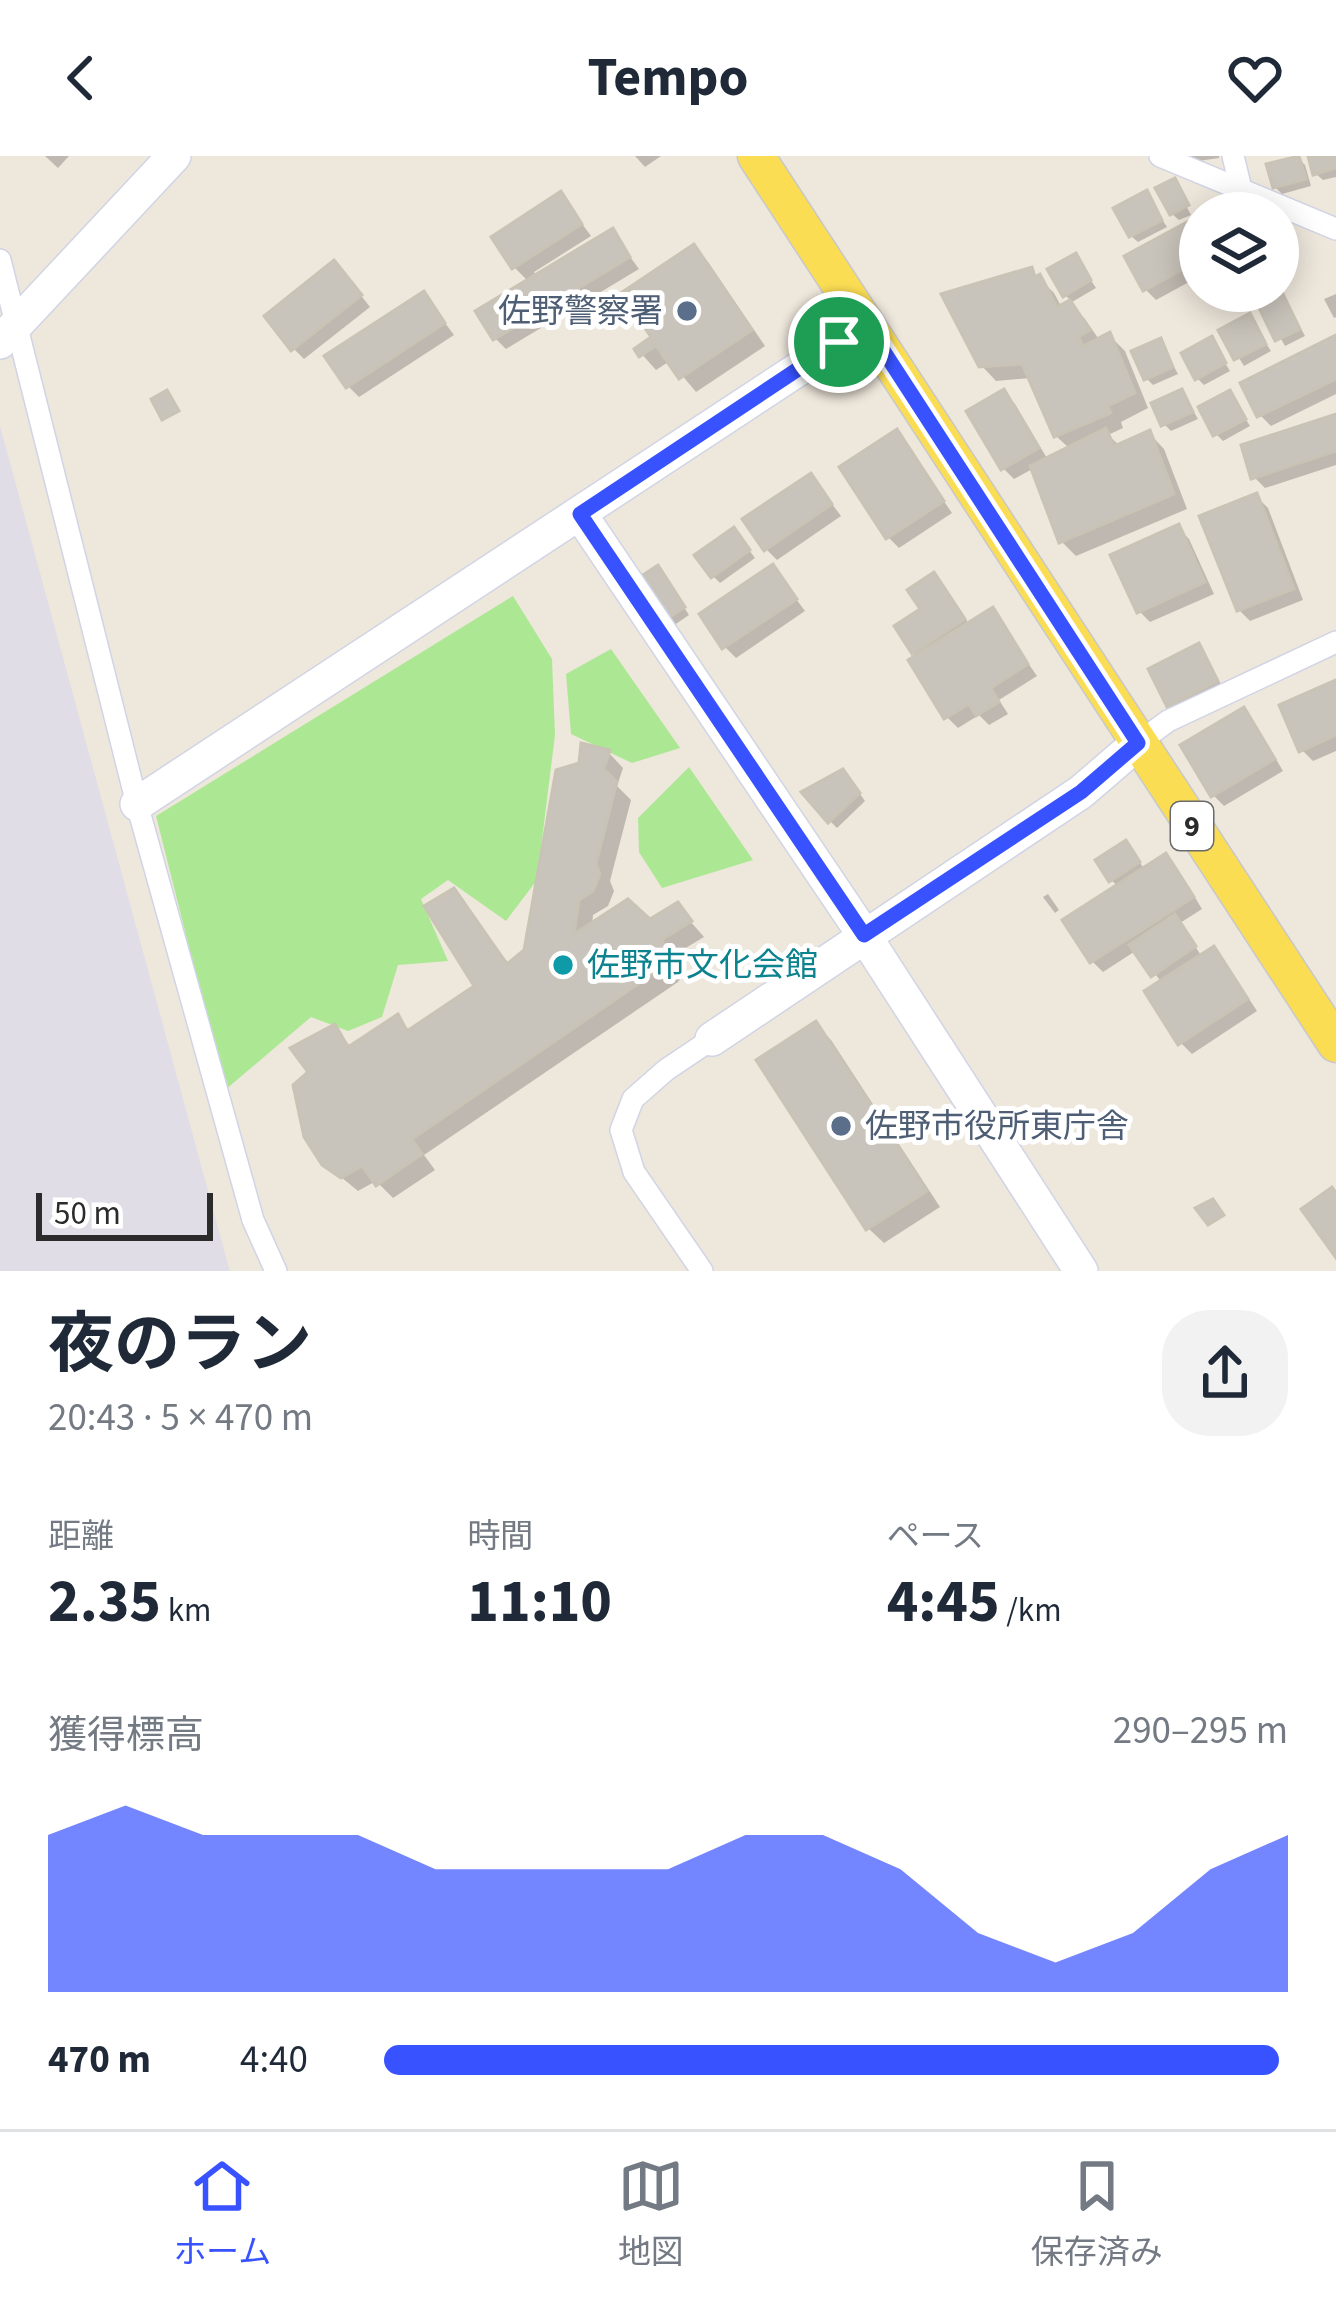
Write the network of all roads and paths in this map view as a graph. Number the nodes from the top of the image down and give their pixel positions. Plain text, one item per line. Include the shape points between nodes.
1 (174, 156) edge
2 (756, 156) edge
3 (1160, 156) edge
4 (1233, 156) edge
5 (1241, 189) junction
6 (1336, 229) edge
7 (0, 260) edge
8 (866, 324) junction
9 (8, 334) edge
10 (580, 514) junction
11 (1336, 642) edge
12 (1138, 743) junction
13 (136, 804) junction
14 (864, 935) junction
15 (712, 1039) joint
16 (1336, 1044) edge
17 (276, 1271) edge
18 (702, 1271) edge
19 (1081, 1271) edge

1 - 9 street
2 - 8 main road, 9
3 - 5 street
4 - 5 street
5 - 6 street
7 - 9 street
8 - 10 street
8 - 12 main road, 9
9 - 13 street
10 - 13 street
10 - 14 street
11 - 12 street
12 - 14 street via 1081,792
12 - 16 main road, 9
13 - 17 street via 253,1220
14 - 15 street
14 - 19 street
15 - 18 street via 634,1099 621,1130 634,1172

